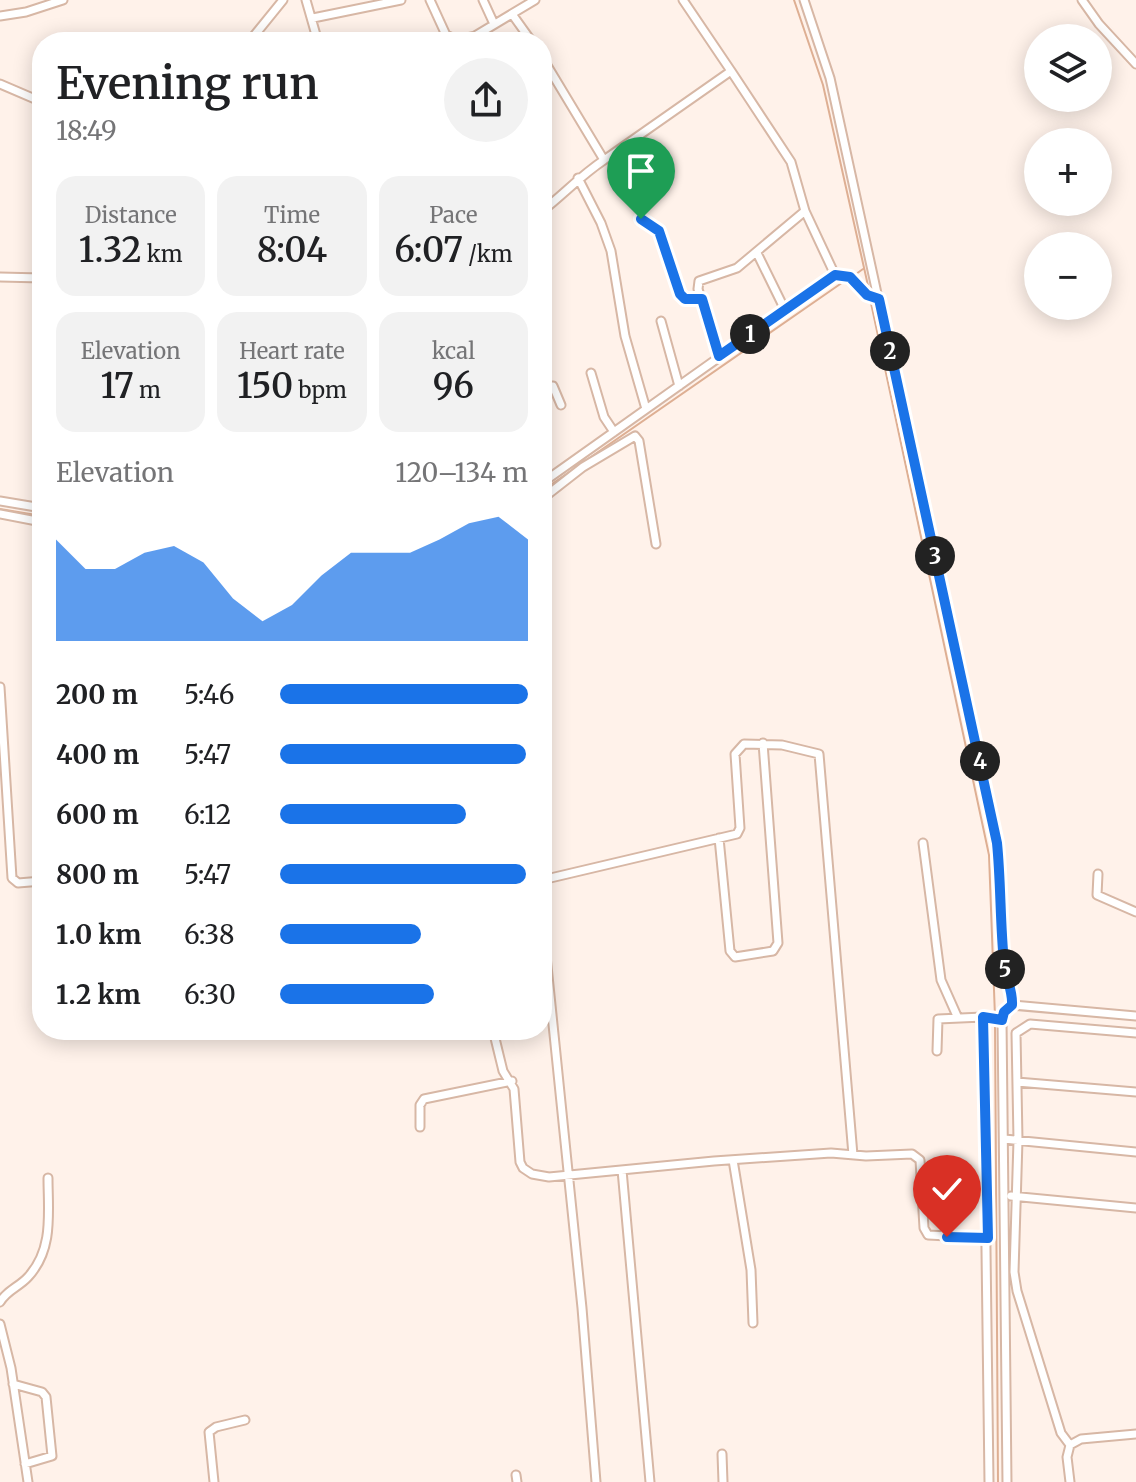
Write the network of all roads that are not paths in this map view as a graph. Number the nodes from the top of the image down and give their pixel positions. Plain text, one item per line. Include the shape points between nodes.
1 (62, 0) edge
2 (283, 0) edge
3 (306, 0) edge
4 (401, 0) edge
5 (430, 0) edge
6 (483, 0) edge
7 (535, 0) edge
8 (683, 0) edge
9 (804, 0) edge
10 (1082, 0) edge
11 (512, 14) junction
12 (0, 16) edge
13 (313, 18) junction
14 (494, 24) junction
15 (259, 32) edge
16 (316, 32) edge
17 (446, 32) edge
18 (482, 32) edge
19 (525, 32) edge
20 (1136, 64) edge
21 (731, 71) junction
22 (552, 74) edge
23 (0, 84) edge
24 (32, 98) edge
25 (604, 160) junction
26 (578, 178) junction
27 (552, 204) edge
28 (805, 211) junction
29 (641, 219) dead end
30 (757, 253) junction
31 (835, 275) junction
32 (0, 277) edge
33 (32, 278) edge
34 (702, 299) junction
35 (879, 299) junction
36 (785, 310) junction
37 (661, 321) dead end
38 (719, 356) junction
39 (591, 373) dead end
40 (552, 386) edge
41 (679, 386) junction
42 (561, 405) dead end
43 (646, 409) junction
44 (614, 432) junction
45 (552, 476) edge
46 (552, 491) edge
47 (0, 501) edge
48 (32, 506) edge
49 (0, 514) edge
50 (32, 520) edge
51 (656, 544) dead end
52 (0, 687) edge
53 (763, 743) junction
54 (719, 838) junction
55 (923, 843) dead end
56 (1098, 874) dead end
57 (552, 878) edge
58 (32, 882) edge
59 (1136, 912) edge
60 (1012, 1005) junction
61 (552, 1013) edge
62 (957, 1016) junction
63 (1136, 1016) edge
64 (993, 1018) junction
65 (1136, 1033) edge
66 (495, 1040) edge
67 (937, 1051) dead end
68 (512, 1081) junction
69 (1017, 1082) junction
70 (1136, 1092) edge
71 (420, 1127) dead end
72 (1004, 1139) junction
73 (1018, 1140) junction
74 (1136, 1152) edge
75 (853, 1155) junction
76 (733, 1160) junction
77 (622, 1170) junction
78 (569, 1177) junction
79 (48, 1178) dead end
80 (1005, 1195) junction
81 (1015, 1196) junction
82 (1136, 1208) edge
83 (988, 1238) junction
84 (0, 1302) edge
85 (753, 1323) dead end
86 (0, 1324) edge
87 (13, 1384) junction
88 (245, 1420) dead end
89 (1136, 1434) edge
90 (1070, 1445) junction
91 (722, 1454) dead end
92 (25, 1464) junction
93 (28, 1482) edge
94 (214, 1482) edge
95 (596, 1482) edge
96 (650, 1482) edge
97 (723, 1482) edge
98 (989, 1482) edge
99 (1007, 1482) edge
100 (1070, 1482) edge

1 - 12 street
2 - 15 street
3 - 13 street
4 - 13 street
5 - 17 street
6 - 14 street
7 - 11 street
8 - 21 street
9 - 35 street via 830,78
10 - 20 street
11 - 14 street
11 - 19 street
13 - 16 street
14 - 18 street
21 - 25 street
21 - 28 street via 791,162
22 - 25 street
23 - 24 street
25 - 26 street
26 - 27 street
26 - 43 street via 611,251 625,336
28 - 30 street
28 - 31 street
29 - 34 street via 659,231 680,294
30 - 34 street via 733,270 699,281
30 - 36 street
31 - 35 street via 850,277 867,295
31 - 36 street
32 - 33 street
34 - 38 street
35 - 60 street via 997,843 1004,964
36 - 38 street
37 - 41 street
38 - 41 street
39 - 44 street
40 - 42 street
41 - 43 street
43 - 44 street
44 - 45 street
46 - 51 street via 635,436
47 - 48 street
49 - 50 street
52 - 58 street via 12,878
53 - 54 street via 744,744 736,752 740,828 733,837
53 - 54 street via 778,943 773,951 731,954
53 - 75 street via 820,757
54 - 57 street
55 - 62 street via 941,980
56 - 59 street via 1097,895
60 - 63 street
60 - 64 street
61 - 78 street
62 - 64 street
62 - 67 street via 936,1020
64 - 72 street
64 - 83 street
65 - 69 street via 1026,1025 1016,1033
66 - 68 street via 503,1071
68 - 71 street via 424,1099
68 - 78 street via 523,1168 539,1176
69 - 70 street
69 - 73 street
72 - 73 street
72 - 80 street
73 - 74 street
73 - 81 street
75 - 76 street
75 - 83 street via 916,1155 928,1235
76 - 77 street
76 - 85 street via 751,1270
77 - 78 street
77 - 96 street
78 - 95 street
79 - 84 street via 46,1245 26,1280
80 - 81 street
80 - 99 street
81 - 82 street
81 - 90 street via 1017,1291 1061,1433
83 - 98 street
86 - 87 street
87 - 92 street
87 - 92 street via 46,1397 52,1456
88 - 94 street via 209,1432
89 - 90 street via 1081,1439
90 - 100 street
91 - 97 street
92 - 93 street

